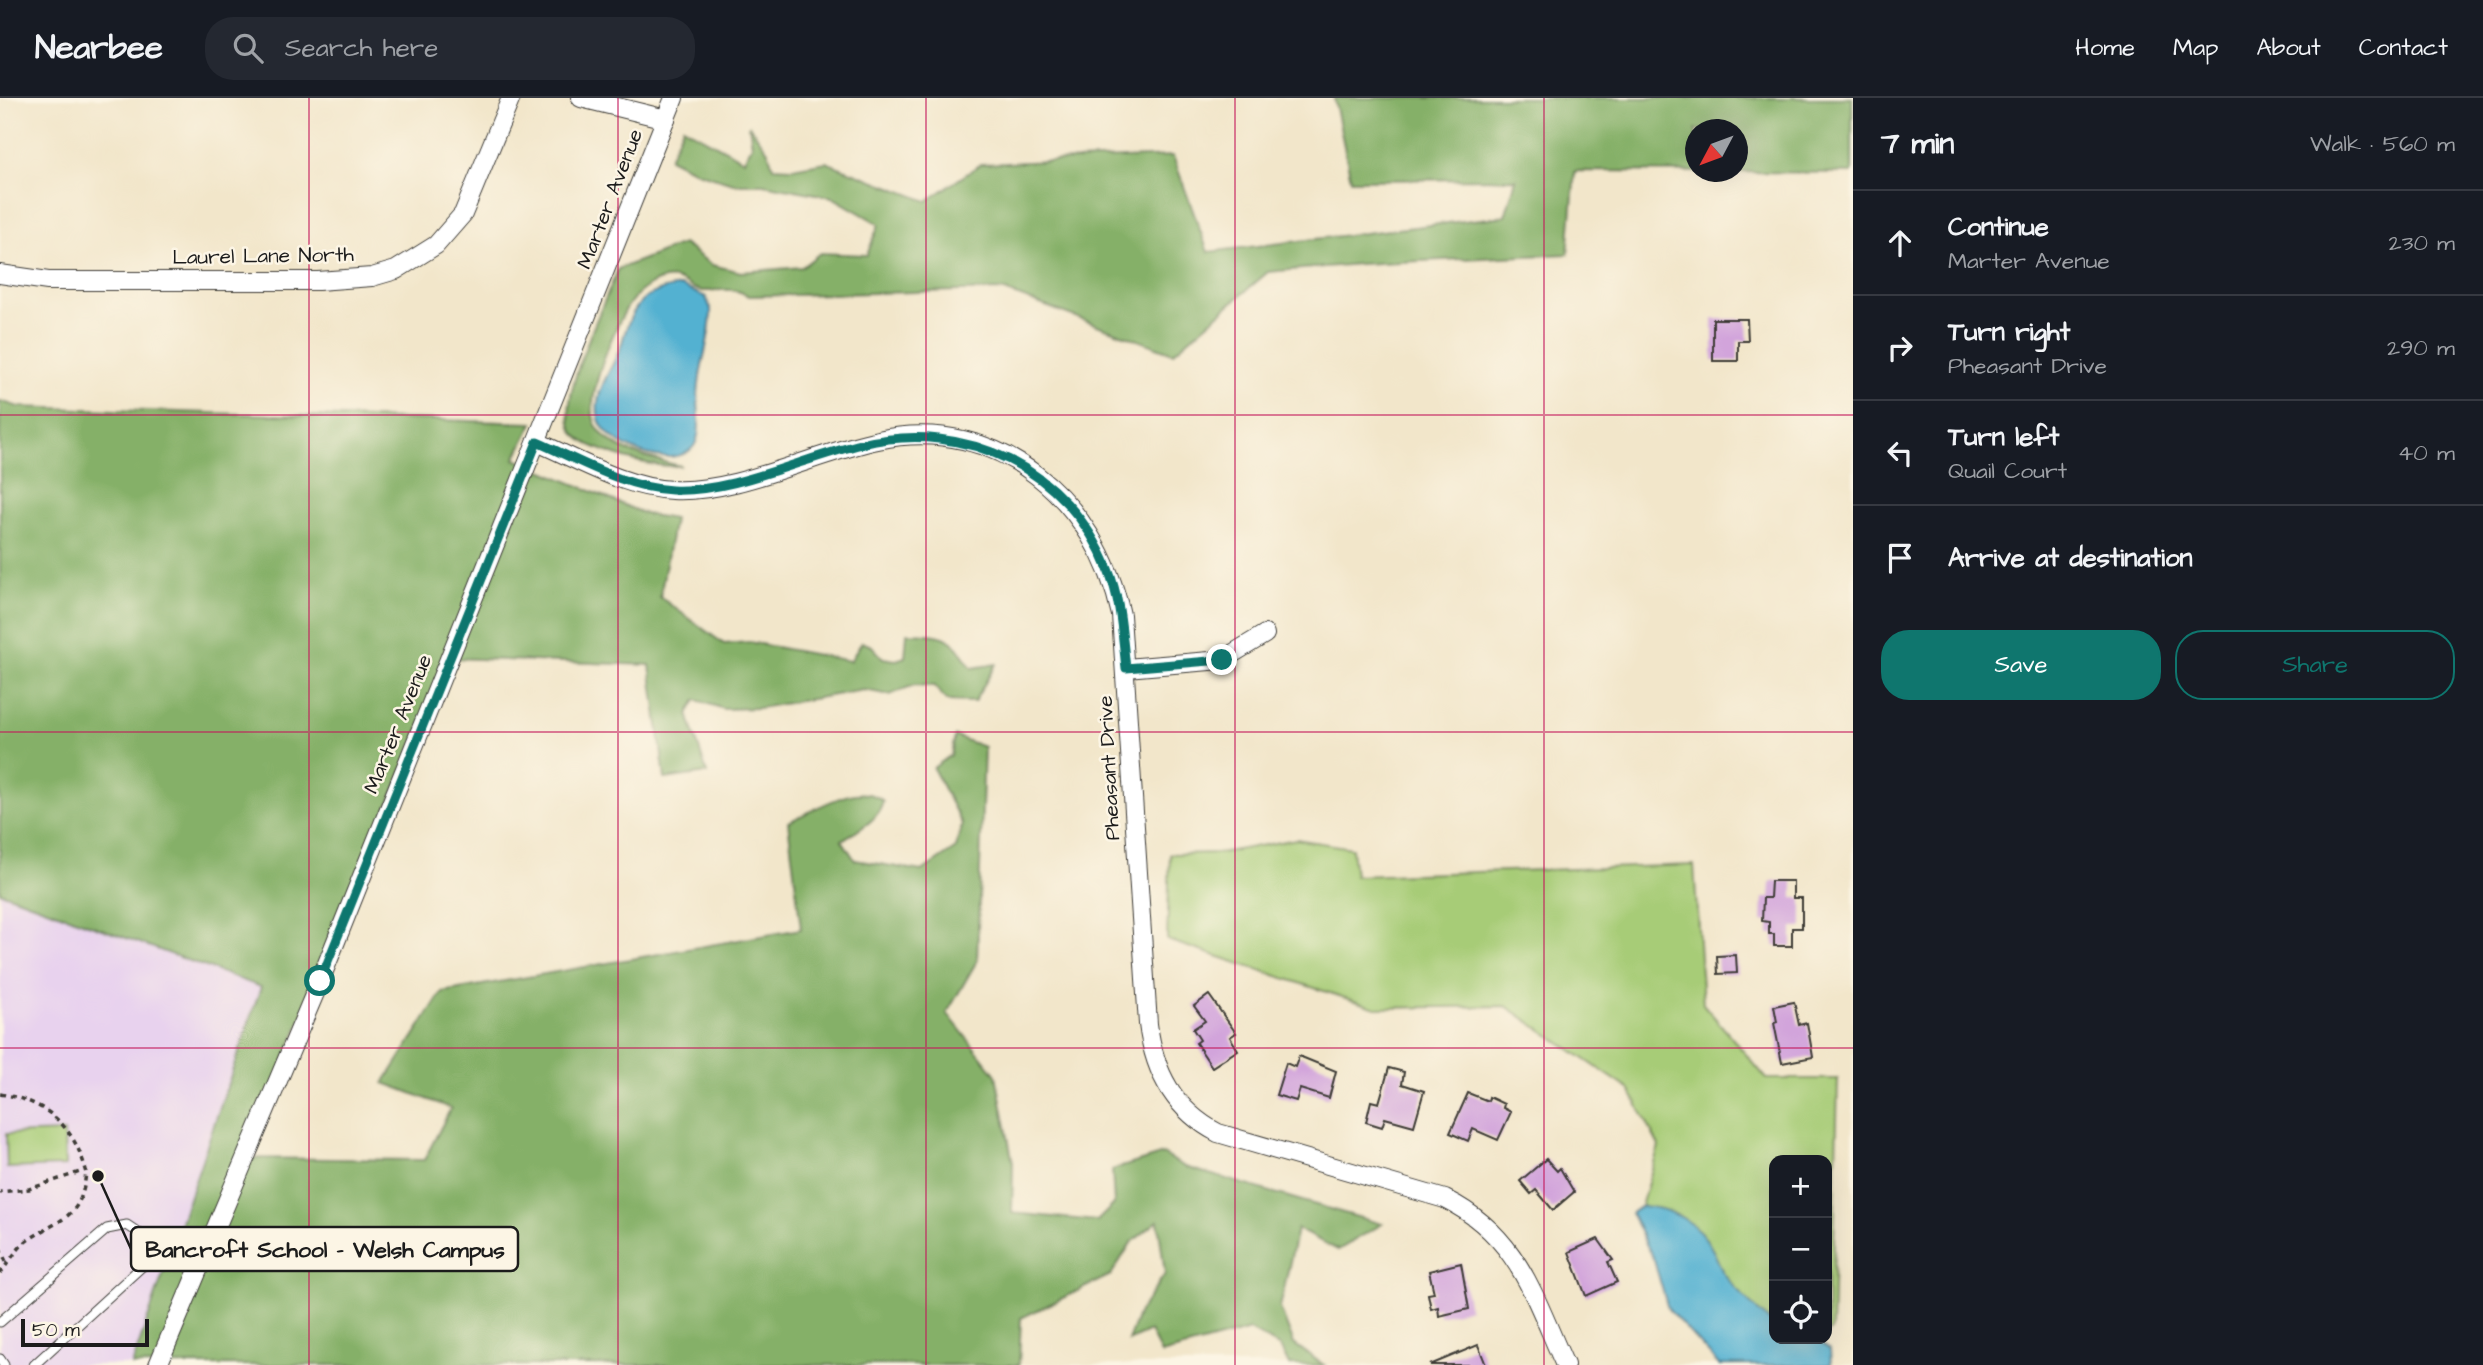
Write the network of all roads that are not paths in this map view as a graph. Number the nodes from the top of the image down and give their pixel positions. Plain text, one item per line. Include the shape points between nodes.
1 (511, 98) edge
2 (580, 98) edge
3 (674, 98) edge
4 (666, 119) junction
5 (0, 274) edge
6 (537, 442) junction
7 (1265, 634) dead end
8 (1126, 668) junction
9 (0, 1322) edge
10 (0, 1359) edge
11 (4, 1365) edge
12 (34, 1365) edge
13 (158, 1365) edge
14 (1565, 1365) edge

1 - 5 street, Laurel Lane North via 463,214 436,245 396,270 372,277 318,281 48,281
2 - 4 street
3 - 4 street, Marter Avenue
4 - 6 street, Marter Avenue
6 - 8 street, Pheasant Drive via 616,476 673,490 722,485 893,438 949,439 993,450 1048,483 1094,541 1116,592
6 - 13 street, Marter Avenue via 320,981
7 - 8 street via 1222,660
8 - 14 street, Pheasant Drive via 1148,1024 1157,1069 1168,1089 1189,1115 1218,1133 1445,1199 1469,1211 1505,1243
9 - 12 lane via 107,1229 127,1225 145,1237 149,1260
10 - 11 lane

